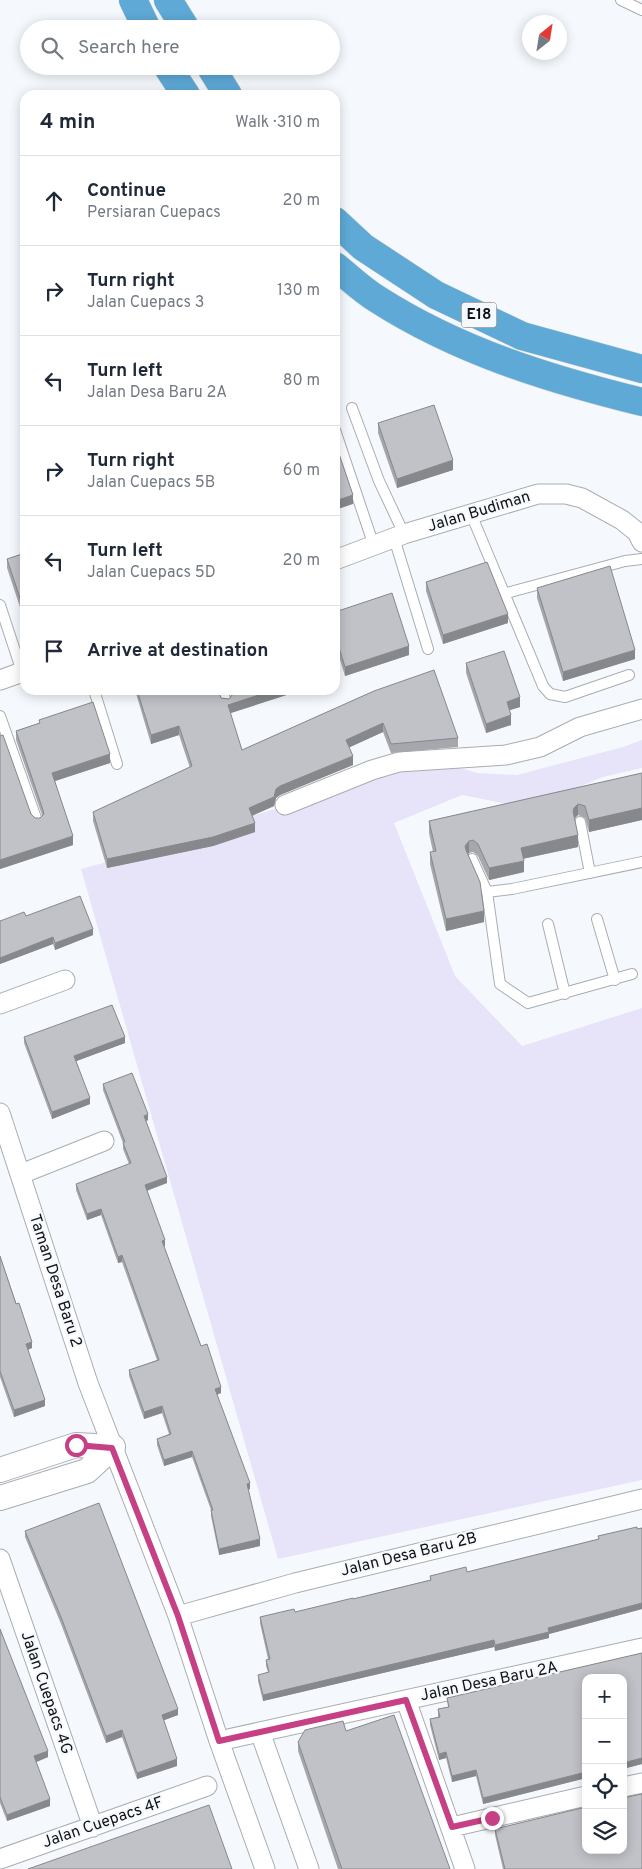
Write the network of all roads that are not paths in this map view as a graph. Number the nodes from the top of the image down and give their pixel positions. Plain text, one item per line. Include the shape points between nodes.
1 (133, 0) edge
2 (168, 0) edge
3 (621, 0) edge
4 (642, 10) edge
5 (143, 20) edge
6 (180, 20) edge
7 (173, 75) edge
8 (216, 75) edge
9 (183, 90) edge
10 (225, 90) edge
11 (340, 226) edge
12 (340, 270) edge
13 (642, 369) edge
14 (642, 402) edge
15 (352, 408) dead end
16 (340, 445) edge
17 (471, 514) junction
18 (399, 536) junction
19 (642, 542) edge
20 (374, 546) junction
21 (340, 558) edge
22 (642, 559) edge
23 (503, 594) junction
24 (0, 605) edge
25 (428, 649) dead end
26 (20, 661) edge
27 (20, 673) edge
28 (629, 674) dead end
29 (0, 680) edge
30 (96, 695) edge
31 (224, 695) edge
32 (226, 702) edge
33 (642, 709) edge
34 (0, 716) edge
35 (117, 764) dead end
36 (285, 805) dead end
37 (37, 820) edge
38 (580, 822) dead end
39 (472, 859) edge
40 (642, 862) edge
41 (590, 873) junction
42 (487, 892) junction
43 (597, 919) dead end
44 (548, 924) dead end
45 (632, 974) dead end
46 (65, 980) dead end
47 (615, 980) junction
48 (565, 994) junction
49 (0, 1004) edge
50 (0, 1113) edge
51 (104, 1141) dead end
52 (21, 1174) junction
53 (112, 1448) junction
54 (0, 1470) edge
55 (0, 1498) edge
56 (642, 1499) edge
57 (0, 1559) edge
58 (178, 1616) junction
59 (642, 1648) edge
60 (406, 1700) junction
61 (260, 1732) junction
62 (219, 1741) junction
63 (642, 1783) edge
64 (207, 1786) dead end
65 (627, 1786) edge
66 (582, 1797) edge
67 (93, 1827) junction
68 (452, 1827) junction
69 (0, 1859) edge
70 (461, 1868) edge
71 (265, 1869) edge
72 (309, 1869) edge

1 - 5 highway
2 - 6 highway
3 - 4 lane
7 - 9 highway
8 - 10 highway
11 - 13 highway, E18 via 363,247 445,299 522,336
12 - 14 highway, E18 via 376,298 439,334 514,366
15 - 18 lane
16 - 20 lane
17 - 18 street, Jalan Budiman
17 - 19 street, Jalan Budiman via 538,494 566,494 582,498 622,520 637,532
17 - 23 lane
18 - 20 street, Jalan Budiman
18 - 25 lane
20 - 21 street, Jalan Budiman
22 - 23 lane
23 - 28 lane via 543,686 550,694 565,697
24 - 26 lane
27 - 29 street
30 - 35 lane
31 - 32 lane
33 - 36 street via 580,727 540,747 514,753 399,762
34 - 37 lane
38 - 41 lane
39 - 42 lane
40 - 41 lane
41 - 42 lane
42 - 48 lane via 500,984 528,1003
43 - 47 lane
44 - 48 lane
45 - 47 lane
46 - 49 street
47 - 48 lane
50 - 52 street, Taman Desa Baru 2
51 - 52 street
52 - 53 street, Taman Desa Baru 2 via 88,1384
53 - 54 street via 76,1445
53 - 55 street via 87,1471
53 - 58 street, Taman Desa Baru 2
56 - 58 street, Jalan Desa Baru 2B via 295,1583
57 - 67 street, Jalan Cuepacs 4G
58 - 62 street, Taman Desa Baru 2
59 - 60 street, Jalan Desa Baru 2A
60 - 61 street, Jalan Desa Baru 2A
60 - 68 street
61 - 62 street, Jalan Desa Baru 2A
61 - 72 street
62 - 71 street, Taman Desa Baru 2
63 - 65 street
64 - 67 street, Jalan Cuepacs 4F
66 - 68 street
67 - 69 street, Jalan Cuepacs 4F
68 - 70 street

